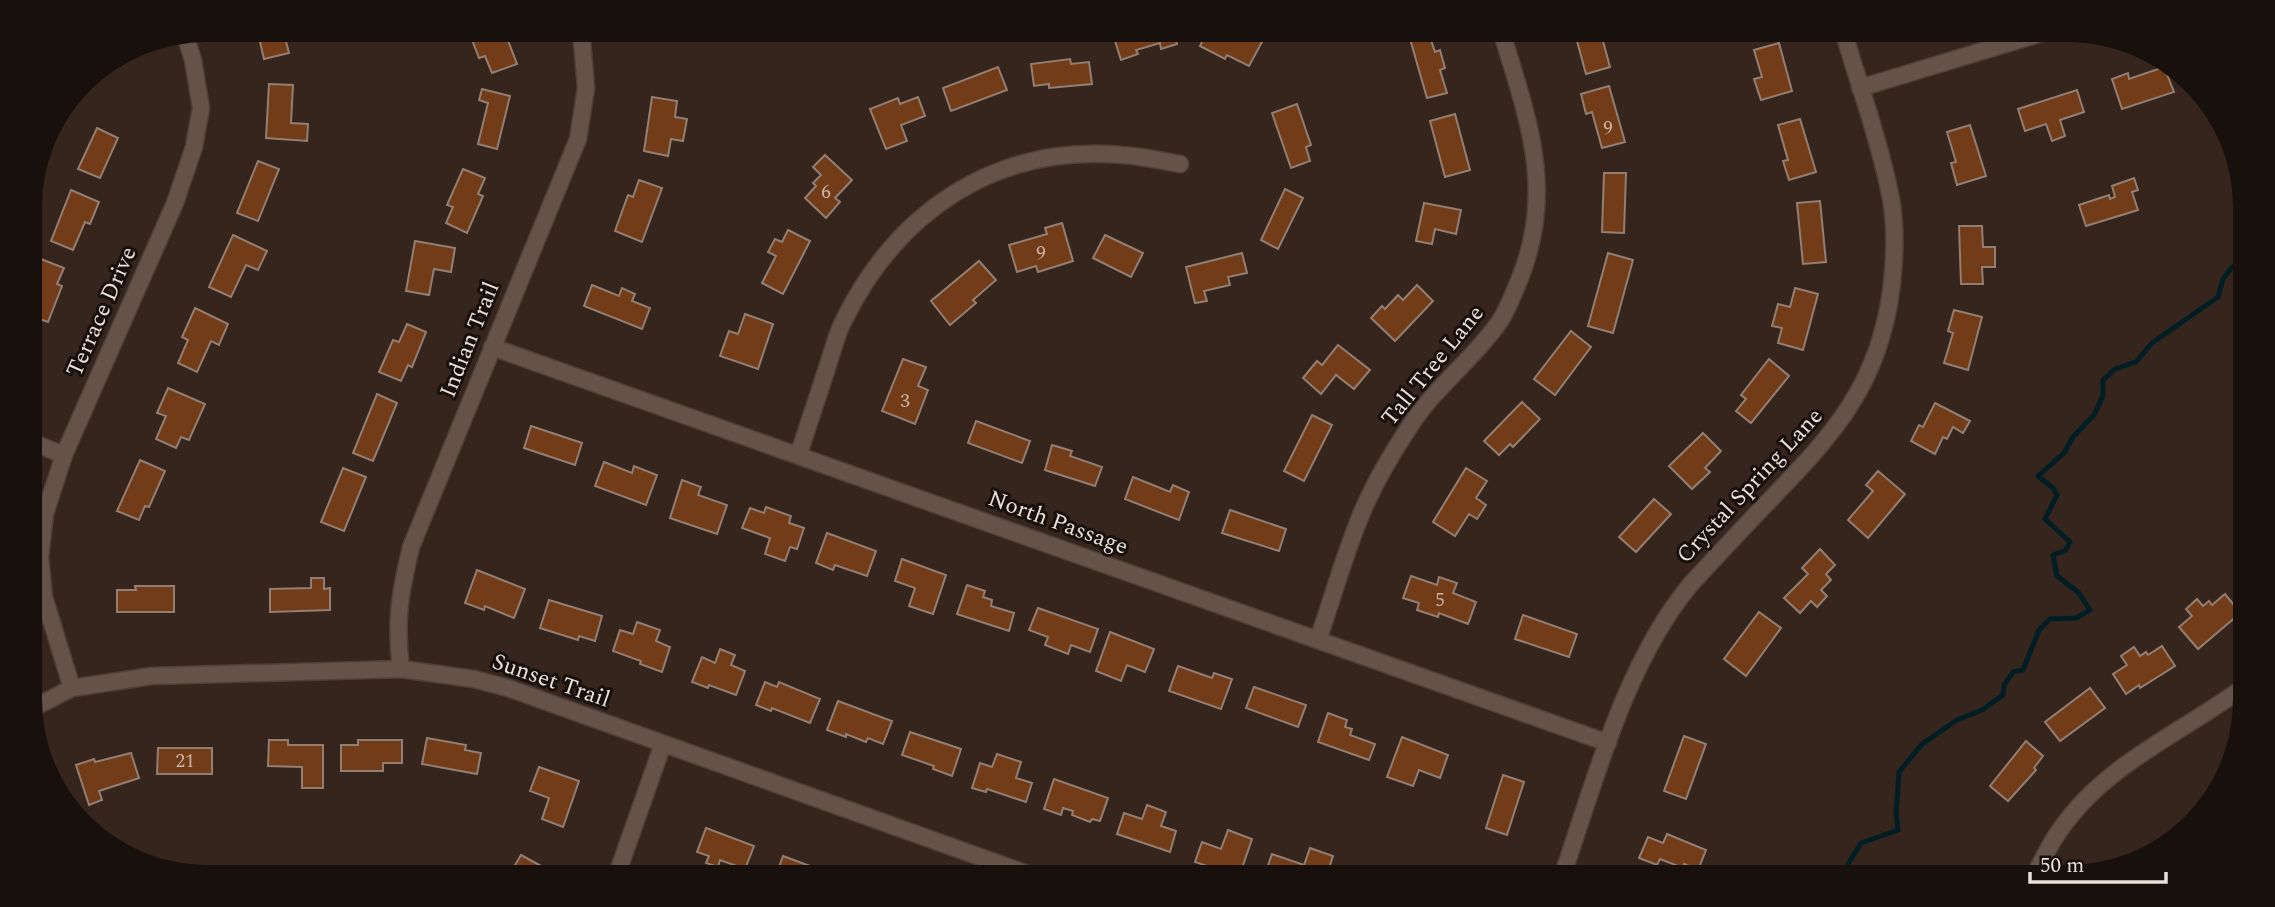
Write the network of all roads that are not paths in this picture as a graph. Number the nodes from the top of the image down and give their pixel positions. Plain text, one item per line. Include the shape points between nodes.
1 (583, 42) edge
2 (1505, 42) edge
3 (1847, 42) edge
4 (2012, 42) edge
5 (187, 43) edge
6 (1860, 88) junction
7 (1180, 164) dead end
8 (492, 347) junction
9 (42, 446) edge
10 (799, 454) junction
11 (64, 455) junction
12 (42, 543) edge
13 (42, 578) edge
14 (1318, 640) junction
15 (401, 669) junction
16 (72, 688) junction
17 (2233, 695) edge
18 (42, 703) edge
19 (1608, 743) junction
20 (663, 744) junction
21 (620, 865) edge
22 (1002, 865) edge
23 (1566, 865) edge
24 (2040, 865) edge

1 - 8 street, Indian Trail via 586,88 578,139
2 - 14 street, Tall Tree Lane via 1536,157 1537,207 1525,265 1502,319 1433,395 1379,476
3 - 6 street, Crystal Spring Lane
4 - 6 street
5 - 11 street, Terrace Drive via 201,108 194,147 175,203
6 - 19 street, Crystal Spring Lane via 1891,200 1894,232 1890,297 1872,366 1820,449 1674,605 1637,670
7 - 10 street via 1121,155 1044,158 984,175 925,214 874,269 842,325
8 - 10 street, North Passage
8 - 15 street, Indian Trail via 411,547 397,615
9 - 11 street
10 - 14 street, North Passage
11 - 12 street, Terrace Drive
13 - 16 street, Terrace Drive
14 - 19 street, North Passage
15 - 16 street, Sunset Trail via 152,676
15 - 20 street, Sunset Trail via 508,688
16 - 18 street, Sunset Trail
17 - 24 street via 2098,787 2060,829
19 - 23 street, Crystal Spring Lane
20 - 21 street
20 - 22 street, Sunset Trail

